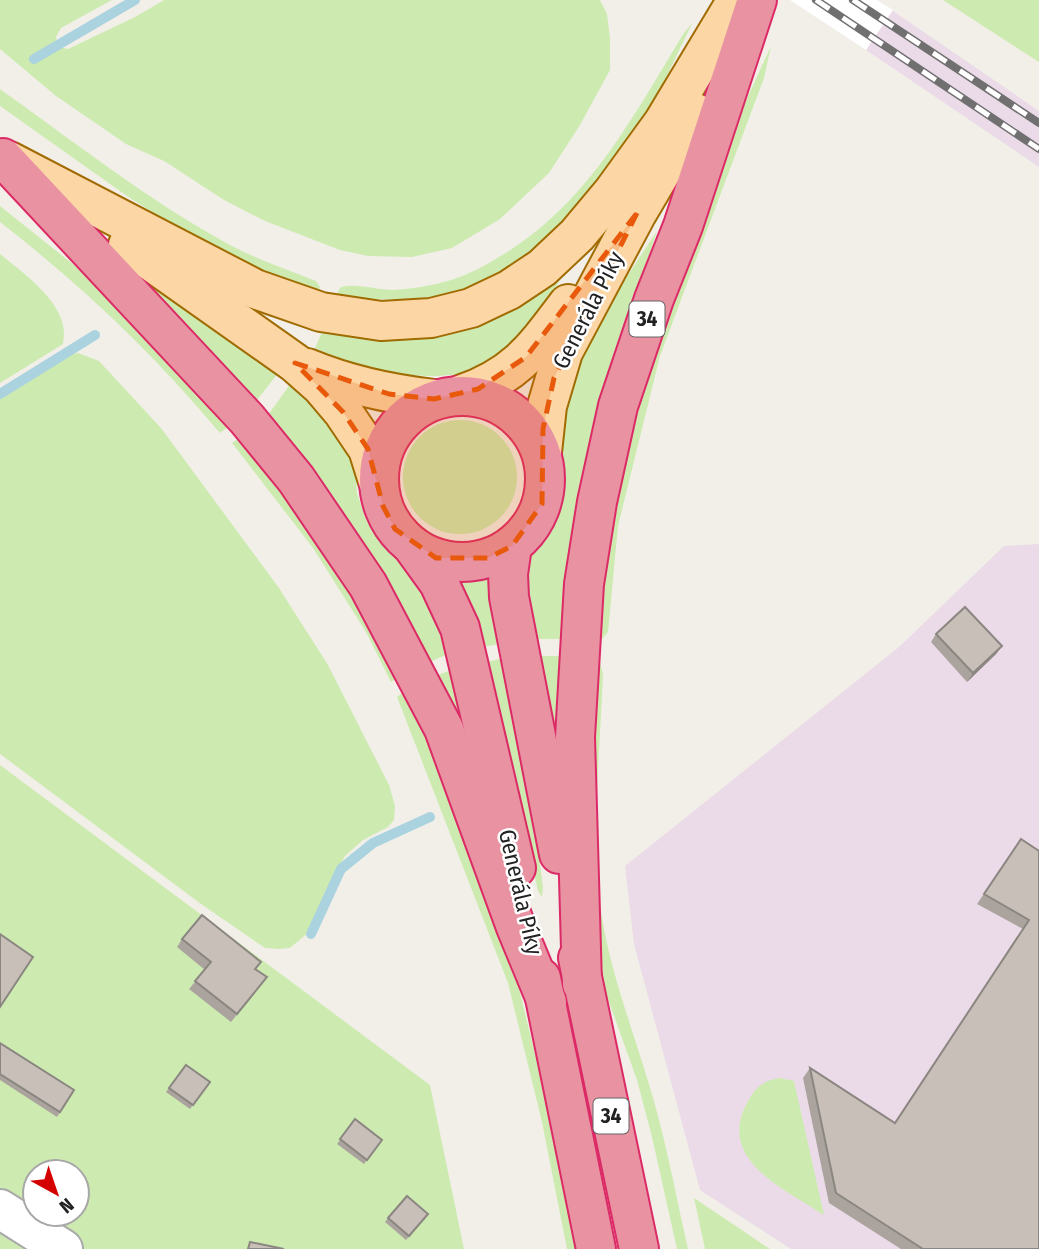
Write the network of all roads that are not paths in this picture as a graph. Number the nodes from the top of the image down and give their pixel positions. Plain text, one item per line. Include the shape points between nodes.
1 (737, 0) edge
2 (749, 0) edge
3 (757, 0) edge
4 (2, 157) edge
5 (637, 213) junction
6 (295, 363) junction
7 (447, 397) junction
8 (541, 452) junction
9 (378, 481) junction
10 (512, 546) junction
11 (413, 547) junction
12 (582, 984) junction
13 (547, 1002) junction
14 (0, 1209) edge
15 (63, 1249) edge
16 (596, 1249) edge
17 (639, 1249) edge

1 - 4 main road via 663,123 577,235 542,268 509,290 471,308 431,318 381,321 321,312 255,289
2 - 5 main road, Generála Píky / 34 via 685,135
3 - 12 highway, 34 via 618,406 597,502 584,584 575,737
4 - 6 main road
4 - 13 highway via 247,419 296,479 368,585 444,729
5 - 7 main road, Generála Píky / 34 via 526,357 495,381
5 - 8 main road, Generála Píky / 34 via 563,352 547,406
6 - 7 main road via 389,394
6 - 9 main road via 357,430
7 - 8 highway, 34 via 487,398 511,410 530,429
7 - 9 highway, 34 via 410,413 392,432 381,456
8 - 10 highway, 34 via 546,478 542,504 530,527
9 - 11 highway, 34 via 383,506 395,529
10 - 11 highway, 34 via 488,558 463,562 436,558
10 - 12 highway, Generála Píky / 34 via 509,597
11 - 13 highway, Generála Píky / 34 via 439,583 460,628
12 - 17 highway, Generála Píky / 34
13 - 16 highway, Generála Píky / 34
14 - 15 street

